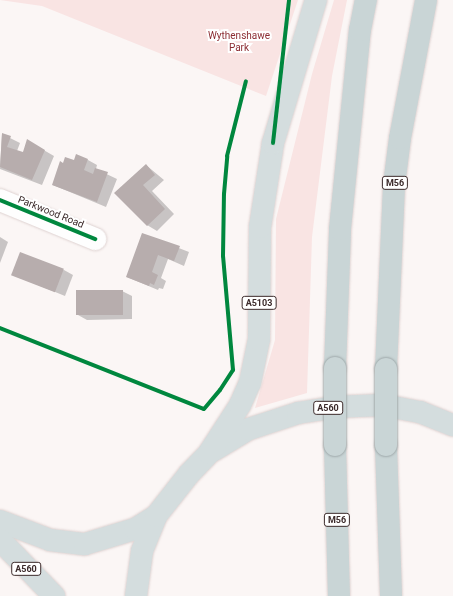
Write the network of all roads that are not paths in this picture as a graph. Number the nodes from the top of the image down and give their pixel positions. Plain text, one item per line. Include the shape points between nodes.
1 (316, 0) edge
2 (366, 0) edge
3 (426, 0) edge
4 (0, 200) edge
5 (95, 239) dead end
6 (453, 425) edge
7 (209, 453) junction
8 (156, 516) junction
9 (0, 521) edge
10 (0, 540) edge
11 (54, 596) edge
12 (136, 596) edge
13 (339, 596) edge
14 (391, 596) edge

1 - 7 highway, A5103 via 273,143 258,251 259,339 256,364 240,405
2 - 13 highway, M56, bridge via 360,30 340,229 334,368
3 - 14 highway, M56, bridge via 400,138 394,185 386,369
4 - 5 street, Parkwood Road
6 - 7 highway, A560 via 420,412 383,405 334,407 298,413 249,429
7 - 8 highway, A560
8 - 9 highway, A560 via 136,529 85,544 50,540
8 - 12 highway, A560 via 142,551
10 - 11 highway, A560

